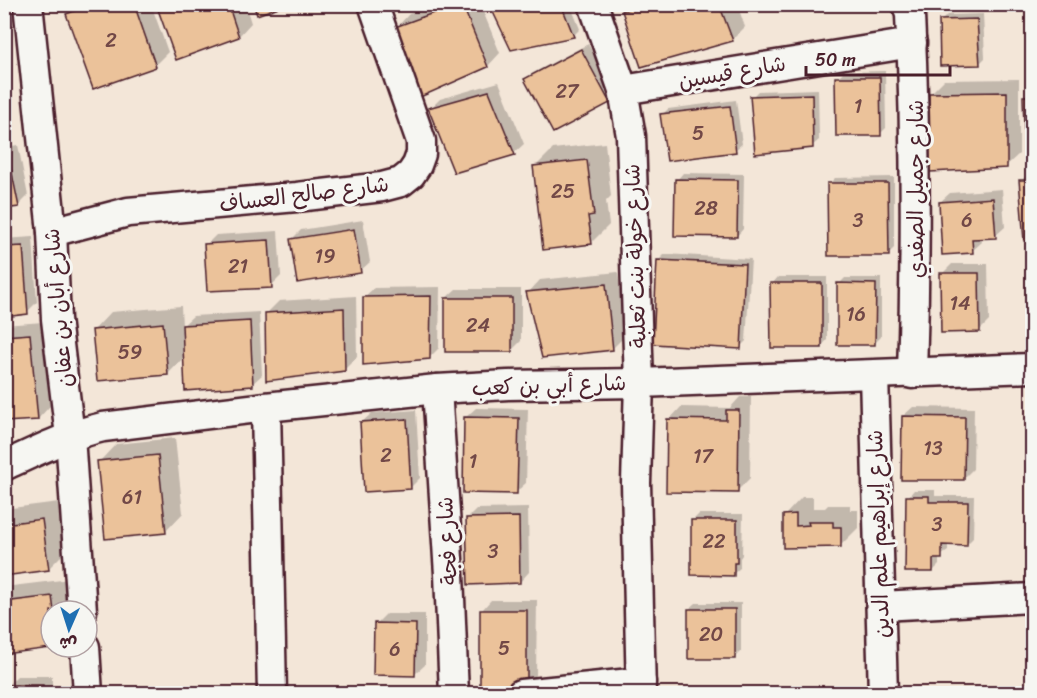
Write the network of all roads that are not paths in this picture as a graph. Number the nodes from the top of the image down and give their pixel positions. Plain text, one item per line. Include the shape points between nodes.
1 (28, 4) edge
2 (374, 4) edge
3 (593, 4) edge
4 (907, 4) edge
5 (912, 43) junction
6 (623, 90) junction
7 (52, 232) junction
8 (1032, 368) edge
9 (912, 374) junction
10 (874, 375) junction
11 (639, 383) junction
12 (437, 389) junction
13 (266, 407) junction
14 (70, 436) junction
15 (4, 466) edge
16 (1032, 598) edge
17 (81, 599) edge
18 (881, 606) junction
19 (86, 659) edge
20 (641, 688) edge
21 (88, 693) edge
22 (272, 693) edge
23 (454, 693) edge
24 (520, 693) edge
25 (883, 693) edge

1 - 7 street, شارع أبان بن عفان
2 - 7 street, شارع صالح العساف via 421,141 417,165 401,182 297,197 128,212
3 - 6 street, شارع خولة بنت ثعلبة
4 - 5 street, شارع جميل الصفدي
5 - 6 street, شارع قيسين
5 - 9 street, شارع جميل الصفدي via 916,240
6 - 11 street, شارع خولة بنت ثعلبة via 633,171
7 - 14 street, شارع أبان بن عفان via 56,319
8 - 9 street, شارع أبي بن كعب
9 - 10 street, شارع أبي بن كعب
10 - 11 street, شارع أبي بن كعب
10 - 18 street, شارع إبراهيم علم الدين
11 - 12 street, شارع أبي بن كعب
11 - 20 street, شارع خولة بنت ثعلبة via 636,483
12 - 13 street, شارع أبي بن كعب
12 - 23 street, شارع فجة
13 - 14 street, شارع أبي بن كعب via 103,427
13 - 22 street
14 - 15 street, شارع أبي بن كعب
14 - 17 street, شارع أبان بن عفان
16 - 18 street
18 - 25 street, شارع إبراهيم علم الدين
19 - 21 street
20 - 24 street

